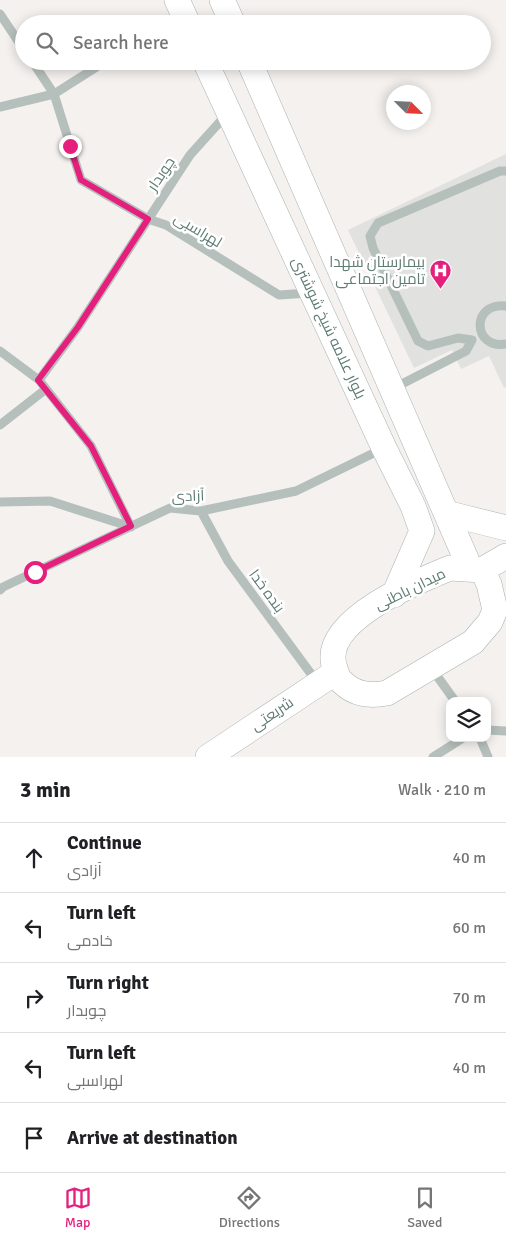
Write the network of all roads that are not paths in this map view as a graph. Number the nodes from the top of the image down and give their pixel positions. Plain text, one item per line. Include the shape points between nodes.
1 (222, 0) edge
2 (0, 14) edge
3 (228, 15) edge
4 (15, 36) edge
5 (38, 70) edge
6 (92, 70) edge
7 (209, 70) edge
8 (253, 70) edge
9 (54, 94) junction
10 (0, 107) edge
11 (229, 112) junction
12 (506, 171) edge
13 (148, 219) junction
14 (324, 232) junction
15 (290, 245) junction
16 (312, 292) junction
17 (506, 306) edge
18 (483, 336) junction
19 (472, 340) junction
20 (506, 344) edge
21 (0, 351) edge
22 (38, 380) junction
23 (46, 389) junction
24 (392, 389) junction
25 (0, 424) edge
26 (384, 448) junction
27 (0, 502) edge
28 (201, 511) junction
29 (446, 513) junction
30 (131, 526) junction
31 (506, 528) edge
32 (506, 556) edge
33 (487, 574) edge
34 (0, 590) edge
35 (394, 595) junction
36 (500, 611) edge
37 (431, 667) junction
38 (327, 677) junction
39 (452, 697) edge
40 (491, 730) edge
41 (506, 731) edge
42 (457, 742) edge
43 (482, 742) edge
44 (208, 757) edge
45 (433, 757) edge
46 (488, 757) edge

1 - 3 main road
2 - 4 street
5 - 9 street, لهراسبی
6 - 9 street
7 - 11 main road, بلوار علامه شیخ شوشتری
8 - 14 main road
9 - 10 street
9 - 13 street, لهراسبی via 81,180
11 - 13 street, چوبدار via 190,155
11 - 15 main road, بلوار علامه شیخ شوشتری
12 - 19 street via 378,223 370,236 372,248 418,341 428,346 458,338
13 - 16 street, لهراسبی via 166,225 279,295
13 - 22 street, چوبدار via 78,327
14 - 15 main road
14 - 24 main road
15 - 16 main road, بلوار علامه شیخ شوشتری
16 - 26 main road, بلوار علامه شیخ شوشتری
17 - 18 street via 496,305 486,310 480,320
18 - 19 street
18 - 20 street via 498,346
19 - 24 street via 466,351
21 - 22 street
22 - 23 street
23 - 25 street
23 - 30 street via 91,446
24 - 29 main road
26 - 28 street, آزادی via 296,491
26 - 35 main road, بلوار علامه شیخ شوشتری via 422,531
27 - 30 street via 50,501
28 - 30 street, آزادی via 170,508
28 - 38 street, بنده خدا via 228,561
29 - 31 main road
29 - 33 main road
30 - 34 street, آزادی
32 - 33 main road
33 - 35 main road, میدان باطنی via 450,568
33 - 36 main road
35 - 38 main road, میدان باطنی via 366,610 338,638
36 - 37 main road via 473,642
37 - 38 main road via 387,693 373,695 349,689 338,679
37 - 39 street
38 - 44 main road, شریعتی
40 - 41 street
42 - 45 street
43 - 46 street

